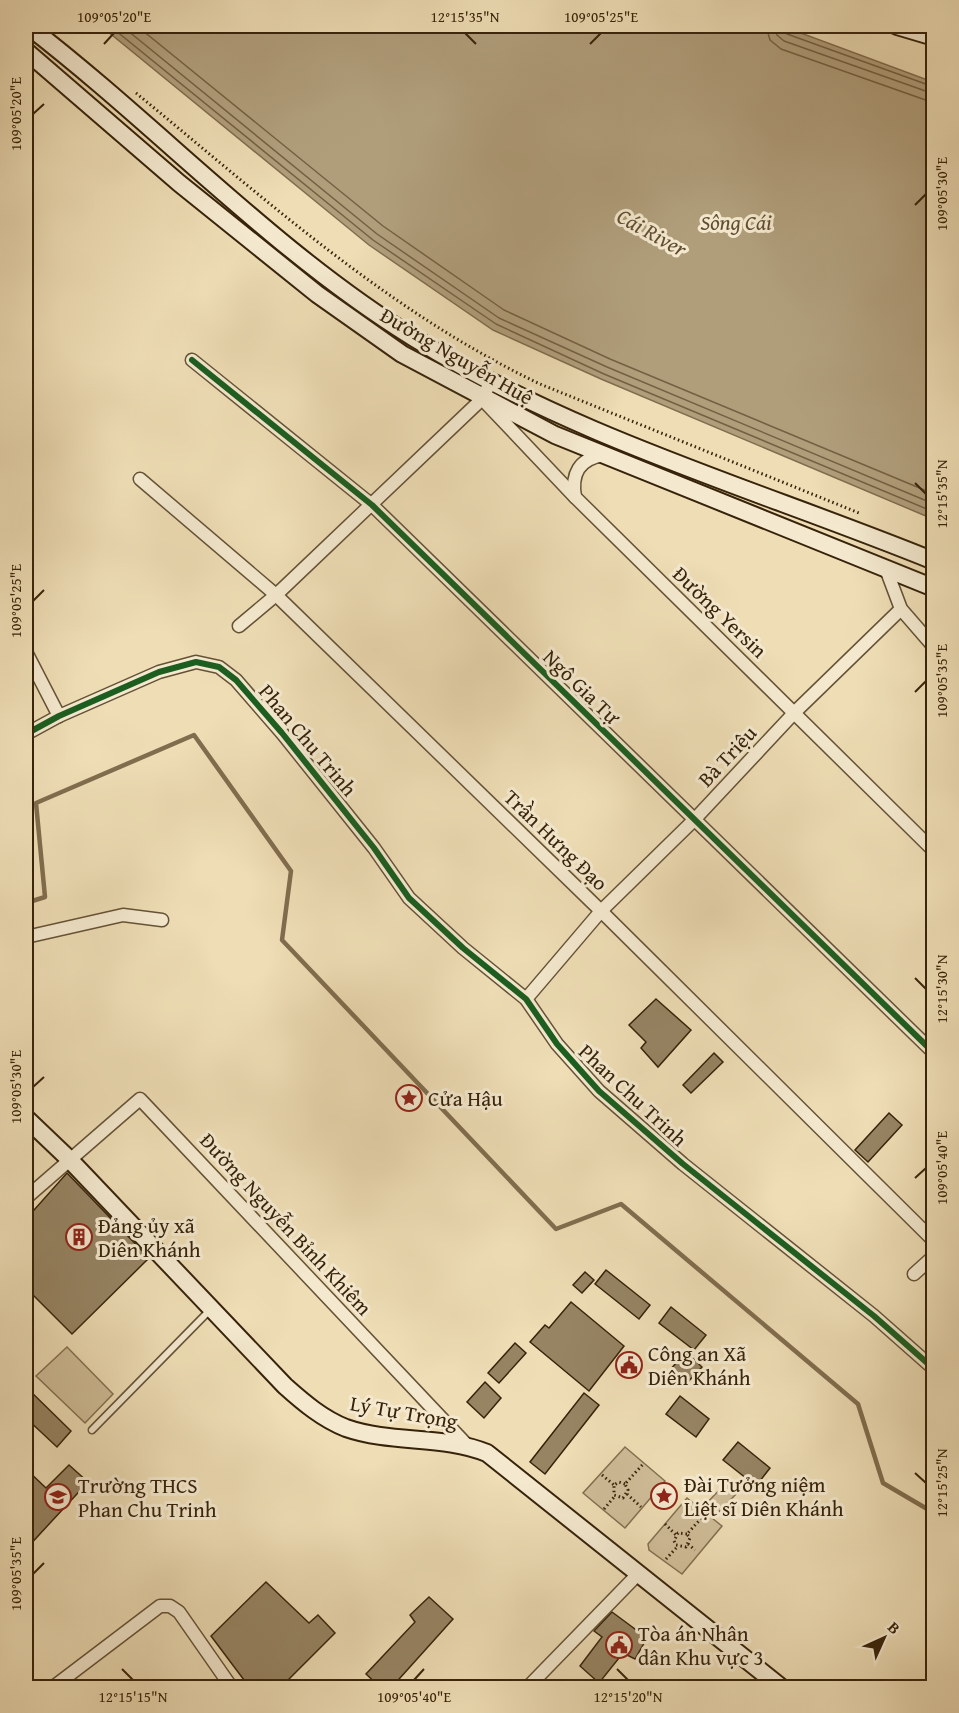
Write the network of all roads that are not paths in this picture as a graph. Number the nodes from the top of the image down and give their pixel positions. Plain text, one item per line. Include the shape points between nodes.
1 (28, 26) edge
2 (897, 26) edge
3 (933, 37) edge
4 (26, 51) edge
5 (194, 165) junction
6 (179, 183) junction
7 (192, 360) dead end
8 (486, 391) junction
9 (603, 454) junction
10 (140, 479) dead end
11 (576, 498) junction
12 (372, 505) junction
13 (890, 543) junction
14 (933, 561) edge
15 (886, 569) junction
16 (933, 588) edge
17 (276, 595) junction
18 (901, 609) junction
19 (239, 626) dead end
20 (933, 647) edge
21 (26, 652) edge
22 (795, 712) junction
23 (59, 716) junction
24 (26, 734) edge
25 (694, 820) junction
26 (933, 851) edge
27 (601, 911) junction
28 (162, 920) dead end
29 (26, 937) edge
30 (526, 999) junction
31 (933, 1053) edge
32 (26, 1118) edge
33 (69, 1159) junction
34 (26, 1198) edge
35 (933, 1241) edge
36 (933, 1256) edge
37 (914, 1274) dead end
38 (210, 1310) junction
39 (933, 1369) edge
40 (92, 1430) dead end
41 (467, 1445) junction
42 (639, 1573) junction
43 (52, 1688) edge
44 (232, 1688) edge
45 (527, 1688) edge
46 (782, 1688) edge

1 - 5 main road, Đường Nguyễn Huệ
2 - 3 main road
4 - 6 main road, Đường Nguyễn Huệ
5 - 6 main road
5 - 8 main road, Đường Nguyễn Huệ via 290,248
6 - 8 main road, Đường Nguyễn Huệ via 360,327 411,360
7 - 12 street, Ngô Gia Tự
8 - 9 main road, Đường Nguyễn Huệ via 555,435
8 - 11 street, Đường Yersin
8 - 12 street
8 - 13 main road, Đường Nguyễn Huệ
9 - 11 street via 591,457 575,474 572,482
9 - 15 main road, Đường Nguyễn Huệ
10 - 17 street, Trần Hưng Đạo
11 - 22 street, Đường Yersin
12 - 17 street
12 - 25 street, Ngô Gia Tự
13 - 14 main road, Đường Nguyễn Huệ
13 - 15 main road
15 - 16 main road, Đường Nguyễn Huệ
15 - 18 street
17 - 19 street
17 - 27 street, Trần Hưng Đạo
18 - 20 street
18 - 22 street, Bà Triệu
21 - 23 street
22 - 25 street, Bà Triệu
22 - 26 street, Đường Yersin
23 - 24 street
23 - 30 street, Phan Chu Trinh via 159,672 196,662 219,667 236,680 342,807 409,898
25 - 27 street, Bà Triệu
25 - 31 street, Ngô Gia Tự
27 - 30 street, Bà Triệu
27 - 35 street, Trần Hưng Đạo
28 - 29 street via 123,915
30 - 39 street, Phan Chu Trinh via 563,1052 599,1091
32 - 33 main road, Lý Tự Trọng
33 - 34 street
33 - 38 main road, Lý Tự Trọng
33 - 41 street, Đường Nguyễn Bỉnh Khiêm via 141,1099
36 - 37 street
38 - 40 lane
38 - 41 main road, Lý Tự Trọng via 285,1386 333,1422 363,1433
41 - 42 main road, Lý Tự Trọng via 504,1464
42 - 45 street
42 - 46 main road, Lý Tự Trọng
43 - 44 street via 160,1606 170,1606 179,1612

